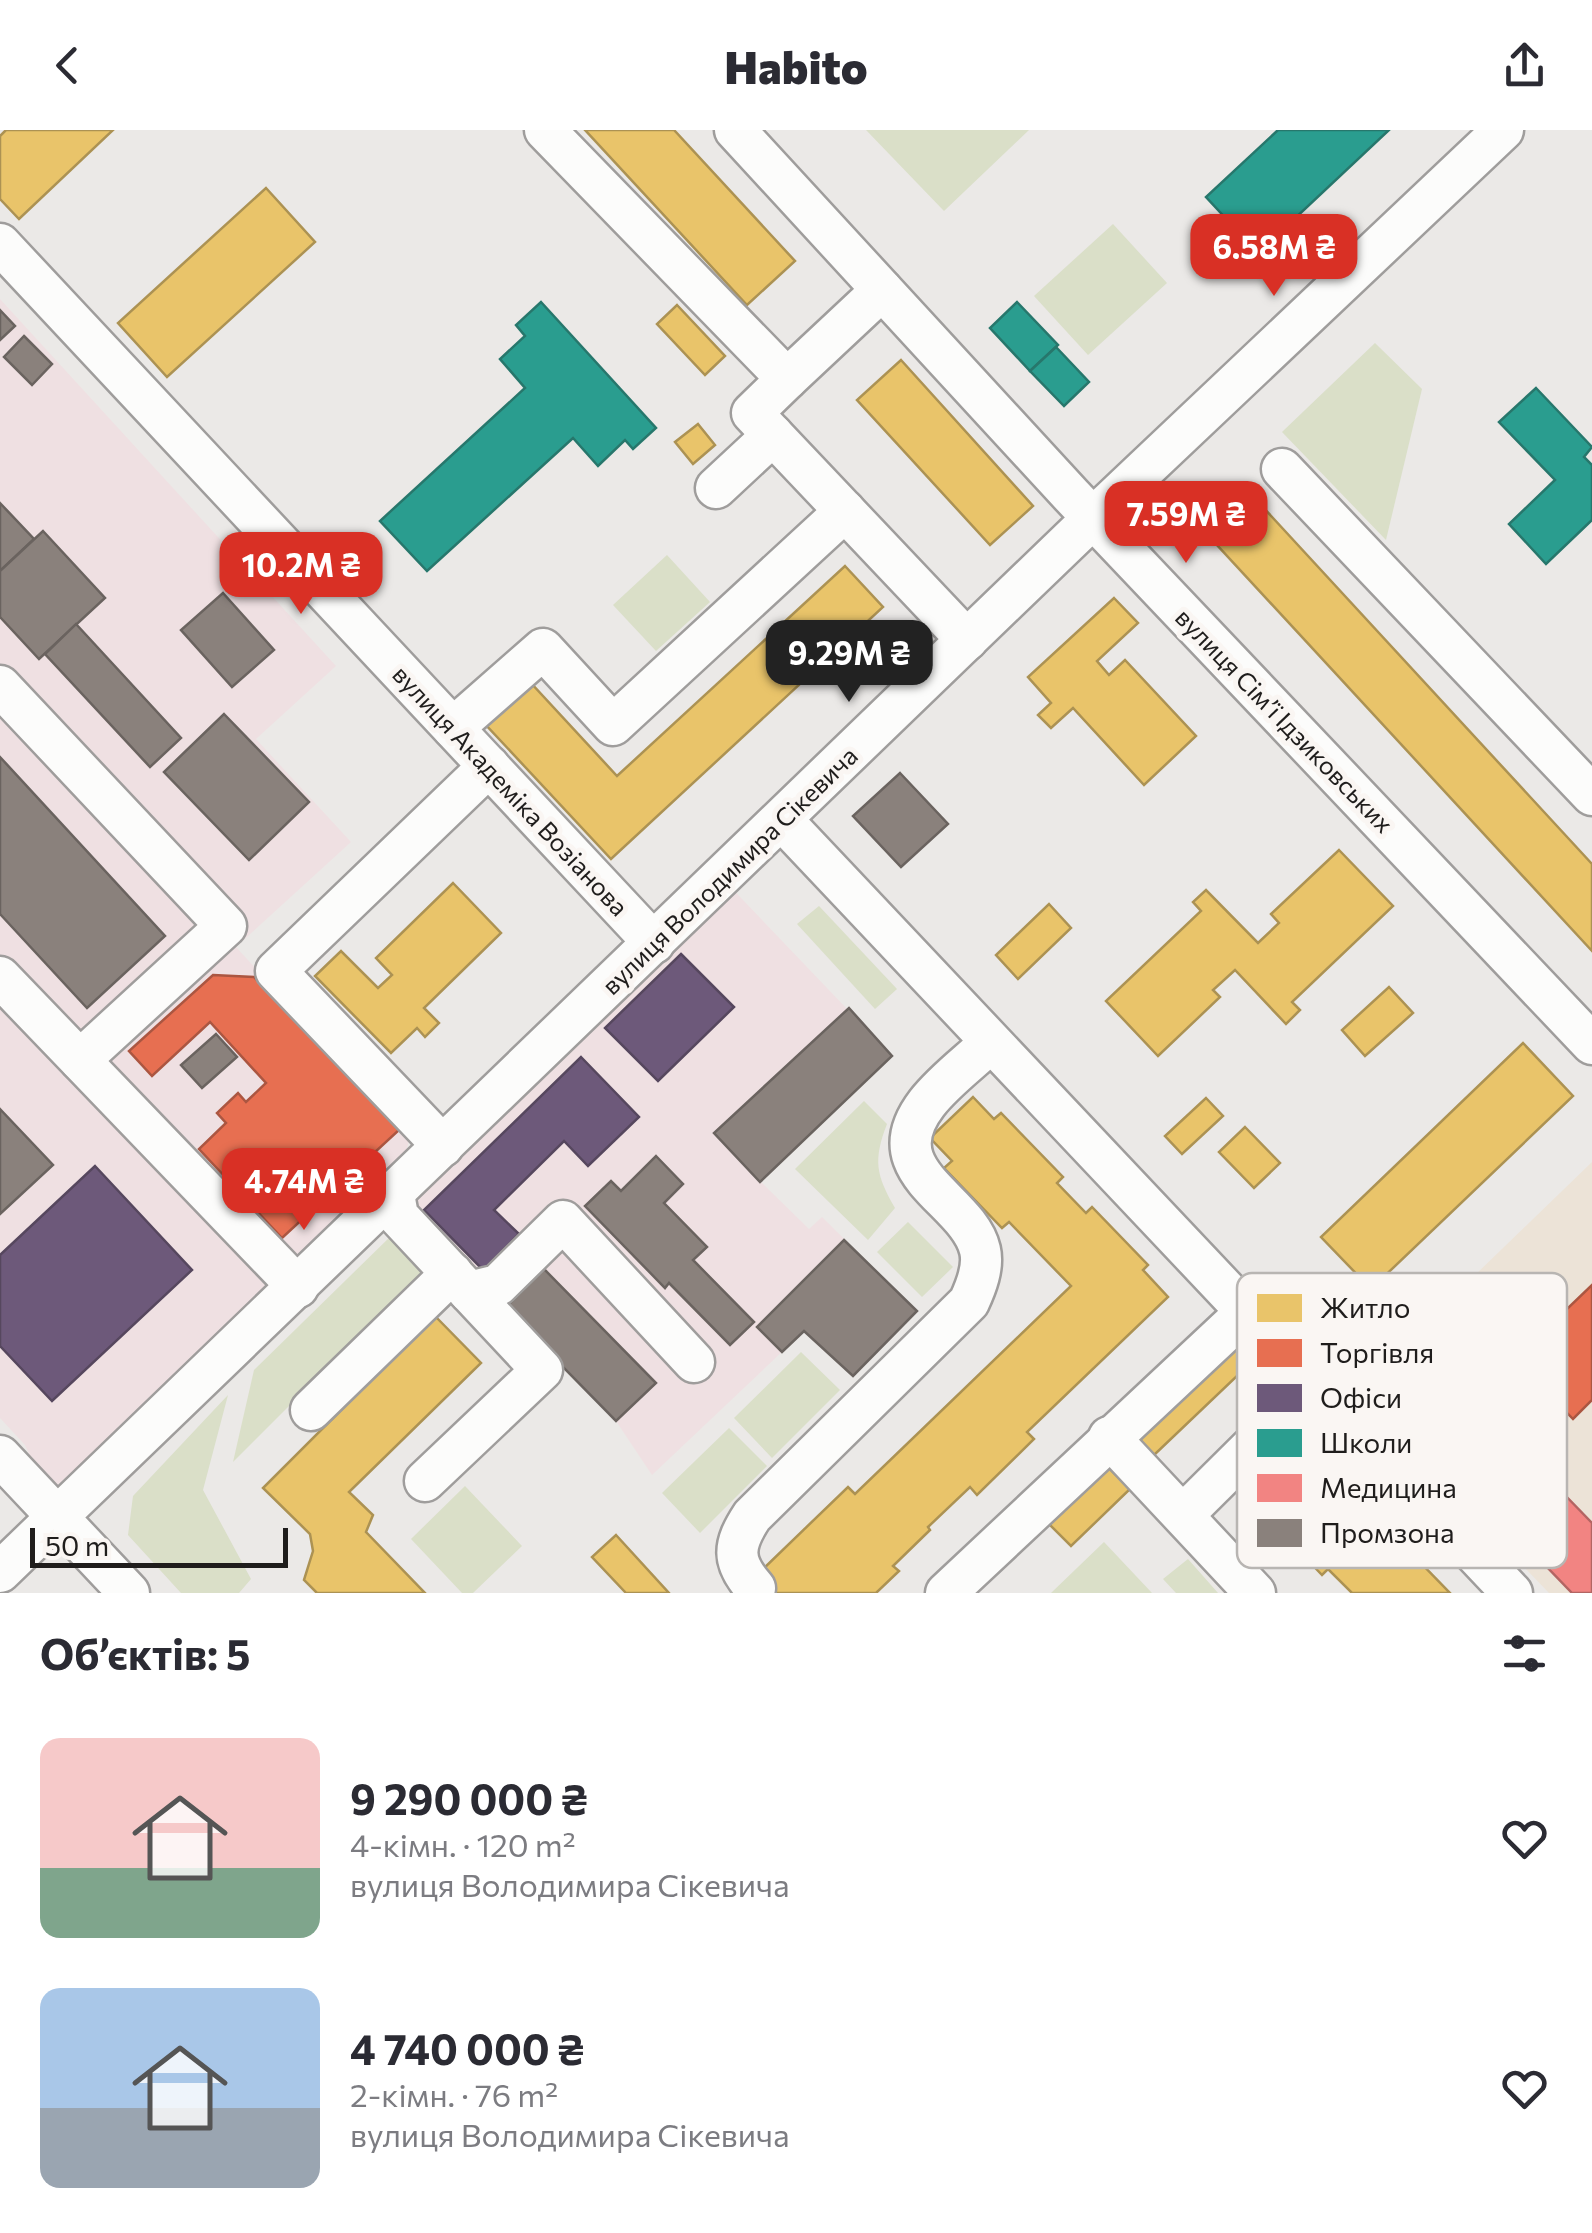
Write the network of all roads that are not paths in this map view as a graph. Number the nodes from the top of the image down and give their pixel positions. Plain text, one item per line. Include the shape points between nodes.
1 (545, 130) edge
2 (735, 130) edge
3 (1503, 130) edge
4 (0, 244) edge
5 (882, 290) junction
6 (787, 378) junction
7 (773, 435) junction
8 (1282, 468) dead end
9 (716, 488) dead end
10 (846, 512) junction
11 (1093, 518) junction
12 (967, 640) junction
13 (0, 686) edge
14 (453, 728) junction
15 (489, 766) junction
16 (1592, 795) edge
17 (782, 820) junction
18 (654, 943) junction
19 (0, 978) edge
20 (990, 1044) junction
21 (1592, 1044) edge
22 (80, 1060) junction
23 (443, 1146) junction
24 (394, 1194) junction
25 (461, 1283) junction
26 (298, 1287) junction
27 (1237, 1303) edge
28 (1237, 1320) edge
29 (694, 1362) dead end
30 (310, 1410) dead end
31 (1109, 1438) junction
32 (0, 1456) edge
33 (1237, 1461) edge
34 (426, 1480) dead end
35 (1183, 1515) junction
36 (59, 1518) junction
37 (1488, 1568) edge
38 (0, 1572) edge
39 (755, 1588) dead end
40 (128, 1593) edge
41 (946, 1593) edge
42 (1255, 1593) edge
43 (1512, 1593) edge

1 - 6 street
2 - 5 street, вулиця Сімʼї Ідзиковських
3 - 11 street, вулиця Володимира Сікевича
4 - 14 street, вулиця Академіка Возіанова
5 - 6 street
5 - 11 street, вулиця Сімʼї Ідзиковських
6 - 7 street via 752,412
7 - 9 street
7 - 10 street
8 - 16 street
10 - 12 street
10 - 14 street via 614,725 543,648
11 - 12 street, вулиця Володимира Сікевича
11 - 21 street, вулиця Сімʼї Ідзиковських
12 - 17 street, вулиця Володимира Сікевича
13 - 22 street via 226,926
14 - 15 street, вулиця Академіка Возіанова
15 - 18 street, вулиця Академіка Возіанова
15 - 23 street via 276,971
17 - 18 street, вулиця Володимира Сікевича
17 - 20 street
18 - 23 street, вулиця Володимира Сікевича
19 - 22 street
20 - 27 street
20 - 39 street via 926,1104 913,1130 913,1158 922,1179 970,1228 981,1251 978,1280 968,1302 752,1516 739,1536 737,1556
22 - 26 street
23 - 24 street, вулиця Володимира Сікевича
24 - 25 street via 398,1216
24 - 26 street, вулиця Володимира Сікевича
25 - 29 street via 498,1285 563,1221
25 - 30 street
25 - 34 street via 542,1370
26 - 36 street, вулиця Володимира Сікевича
28 - 31 street
31 - 35 street
31 - 41 street
32 - 36 street
33 - 35 street
35 - 42 street
36 - 38 street, вулиця Володимира Сікевича
36 - 40 street
37 - 43 street

